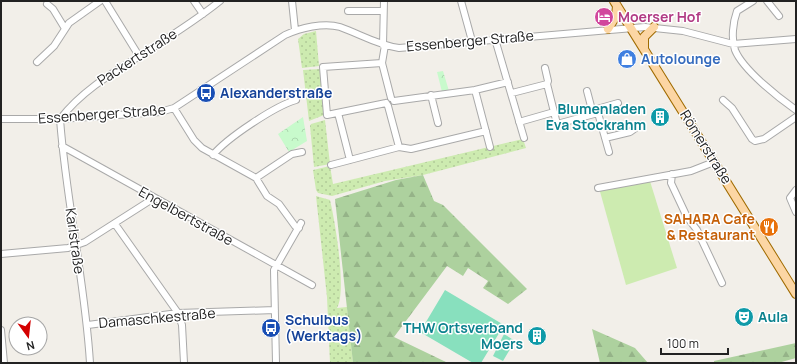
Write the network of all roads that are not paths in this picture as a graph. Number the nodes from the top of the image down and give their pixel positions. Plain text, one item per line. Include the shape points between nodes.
1 (100, 1) edge
2 (105, 1) edge
3 (194, 1) edge
4 (220, 1) edge
5 (292, 1) edge
6 (384, 1) edge
7 (461, 1) edge
8 (752, 1) edge
9 (767, 1) edge
10 (615, 3) edge
11 (46, 4) dead end
12 (348, 11) dead end
13 (383, 11) junction
14 (203, 14) junction
15 (779, 16) dead end
16 (64, 27) junction
17 (654, 27) junction
18 (630, 28) junction
19 (608, 29) junction
20 (295, 30) junction
21 (495, 39) junction
22 (796, 39) edge
23 (472, 41) junction
24 (733, 44) junction
25 (384, 45) junction
26 (644, 49) junction
27 (139, 56) junction
28 (37, 62) dead end
29 (382, 63) junction
30 (545, 68) dead end
31 (508, 82) junction
32 (547, 84) junction
33 (593, 88) dead end
34 (475, 90) junction
35 (512, 93) junction
36 (431, 95) junction
37 (296, 100) dead end
38 (723, 100) dead end
39 (390, 102) junction
40 (618, 103) dead end
41 (174, 108) junction
42 (796, 110) edge
43 (597, 111) junction
44 (554, 112) junction
45 (338, 113) junction
46 (796, 117) edge
47 (60, 119) junction
48 (1, 120) edge
49 (519, 122) junction
50 (438, 123) dead end
51 (640, 125) dead end
52 (486, 131) junction
53 (524, 138) dead end
54 (605, 138) junction
55 (62, 146) junction
56 (399, 147) junction
57 (490, 147) dead end
58 (302, 152) dead end
59 (609, 152) dead end
60 (213, 155) junction
61 (350, 160) junction
62 (714, 162) junction
63 (331, 165) dead end
64 (672, 174) junction
65 (256, 178) junction
66 (598, 188) dead end
67 (796, 190) edge
68 (154, 198) junction
69 (796, 212) edge
70 (115, 224) junction
71 (75, 246) junction
72 (1, 254) edge
73 (276, 266) junction
74 (722, 283) dead end
75 (312, 285) dead end
76 (796, 294) edge
77 (275, 310) junction
78 (178, 313) junction
79 (88, 324) junction
80 (1, 330) edge
81 (4, 363) edge
82 (90, 363) edge
83 (184, 363) edge
84 (276, 363) edge

1 - 16 street
2 - 27 street
3 - 14 street
4 - 14 street, Packertstraße
5 - 20 street
6 - 13 street
7 - 23 street
8 - 24 street via 737,10
9 - 15 street
10 - 18 main road, Römerstraße
10 - 19 main road via 616,16
11 - 16 street via 53,9
12 - 13 street
13 - 25 street
14 - 27 street, Packertstraße
16 - 28 street via 54,46
17 - 18 street, Essenberger Straße
17 - 24 street, Essenberger Straße via 683,31
17 - 26 main road via 646,34
18 - 19 street, Essenberger Straße
18 - 26 main road, Römerstraße
19 - 21 street, Essenberger Straße
20 - 25 street, Essenberger Straße via 336,26
20 - 41 street, Essenberger Straße
21 - 23 street, Essenberger Straße
21 - 31 street
22 - 24 street, Essenberger Straße
23 - 25 street, Essenberger Straße via 409,48
24 - 42 street via 751,71
25 - 29 street
26 - 62 main road, Römerstraße
27 - 47 street, Packertstraße via 94,85 70,105
29 - 39 street
29 - 45 street via 323,67 327,115
30 - 32 street
31 - 34 street
31 - 35 street
32 - 35 street
32 - 44 street
33 - 43 street via 585,92 592,110
34 - 36 street
34 - 52 street
35 - 49 street
36 - 39 street
36 - 50 street
37 - 60 street via 285,104 220,146
38 - 46 street via 732,108 755,141 764,139
39 - 45 street
39 - 56 street
40 - 43 street
41 - 47 street, Essenberger Straße via 160,112
41 - 60 street via 194,140
43 - 44 street via 557,124
43 - 54 street
44 - 49 street
45 - 61 street
47 - 48 street, Essenberger Straße
47 - 55 street, Karlstraße
49 - 53 street
51 - 54 street via 630,132
52 - 56 street via 411,149
52 - 57 street
54 - 59 street
55 - 68 street, Engelbertstraße
55 - 71 street, Karlstraße
56 - 61 street
58 - 65 street via 292,154
60 - 65 street
61 - 63 street
62 - 64 street
62 - 76 main road, Römerstraße
64 - 66 street
64 - 74 street via 671,183
65 - 73 street via 267,196 280,204 295,226 300,226
67 - 69 street via 790,198
68 - 70 street
68 - 73 street, Engelbertstraße
70 - 71 street
70 - 78 street
71 - 72 street
71 - 79 street, Karlstraße
73 - 75 street, Engelbertstraße
73 - 77 street
77 - 78 street, Damaschkestraße
77 - 84 street
78 - 79 street, Damaschkestraße
78 - 83 street via 182,325
79 - 82 street, Karlstraße
80 - 81 street

